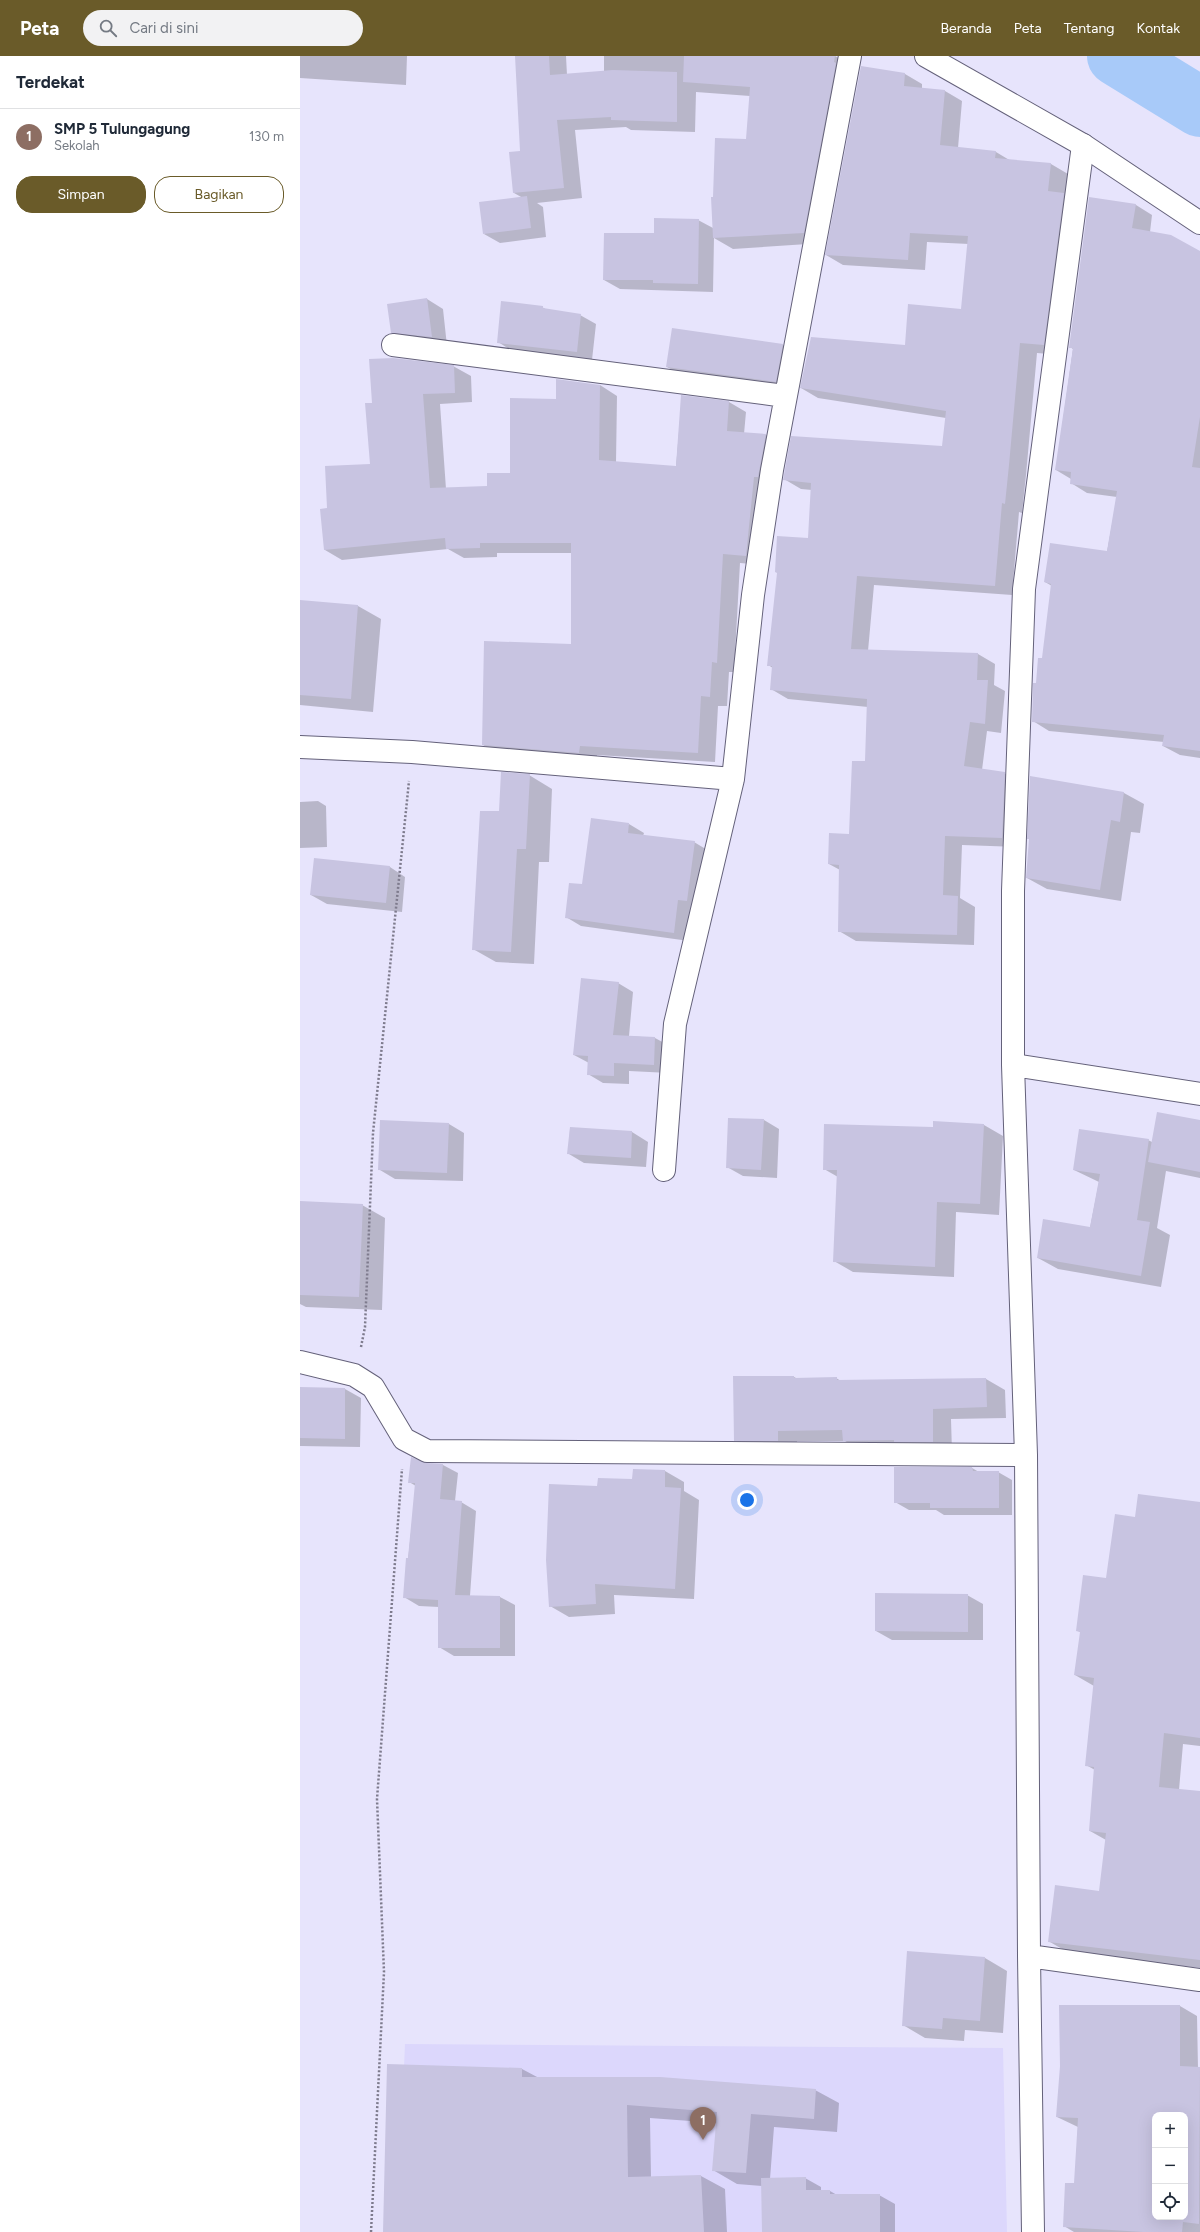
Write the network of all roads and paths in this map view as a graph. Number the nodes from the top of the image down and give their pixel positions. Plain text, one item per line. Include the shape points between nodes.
1 (850, 56) edge
2 (926, 56) edge
3 (1083, 145) junction
4 (1200, 222) edge
5 (393, 345) dead end
6 (785, 396) junction
7 (300, 747) edge
8 (412, 752) junction
9 (733, 779) junction
10 (1013, 1065) junction
11 (1200, 1094) edge
12 (664, 1170) dead end
13 (300, 1362) edge
14 (354, 1375) junction
15 (404, 1439) junction
16 (1026, 1455) junction
17 (1029, 1956) junction
18 (1200, 1980) edge
19 (371, 2232) edge
20 (1033, 2232) edge

1 - 6 street
2 - 3 street
3 - 4 street
3 - 10 street via 1024,589 1013,891
5 - 6 street
6 - 9 street via 753,595
7 - 8 street
8 - 9 street
8 - 14 path via 372,1133 366,1327
9 - 12 street via 674,1024
10 - 11 street
10 - 16 street
13 - 14 street
14 - 15 street via 373,1387
15 - 16 street via 427,1451
15 - 19 path via 377,1799 384,1972
16 - 17 street
17 - 18 street
17 - 20 street

